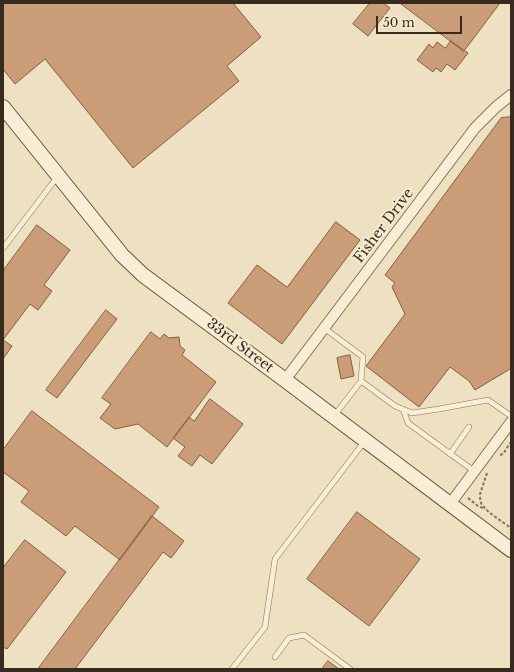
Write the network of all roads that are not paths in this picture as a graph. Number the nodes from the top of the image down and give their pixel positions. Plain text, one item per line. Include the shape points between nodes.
1 (511, 96) edge
2 (3, 107) edge
3 (59, 176) junction
4 (4, 247) dead end
5 (324, 328) junction
6 (285, 380) junction
7 (362, 381) junction
8 (403, 409) junction
9 (333, 416) junction
10 (511, 416) edge
11 (511, 422) edge
12 (470, 427) dead end
13 (365, 440) junction
14 (450, 454) junction
15 (474, 471) junction
16 (450, 504) junction
17 (511, 550) edge
18 (275, 657) dead end
19 (232, 669) edge
20 (350, 669) edge

1 - 5 street, Fisher Drive via 496,107 476,128
2 - 3 street, 33rd Street
3 - 4 lane
3 - 6 street, 33rd Street via 122,254 143,275
5 - 6 street, Fisher Drive
5 - 7 lane via 363,357
6 - 9 street, 33rd Street
7 - 8 lane via 395,406
7 - 9 lane
8 - 10 lane via 412,412 488,400
8 - 14 lane via 408,423
9 - 13 street, 33rd Street
11 - 15 street
12 - 14 lane
13 - 16 street, 33rd Street
13 - 19 lane via 275,559 265,627
14 - 15 lane
15 - 16 street
16 - 17 street, 33rd Street
18 - 20 lane via 289,638 304,635

